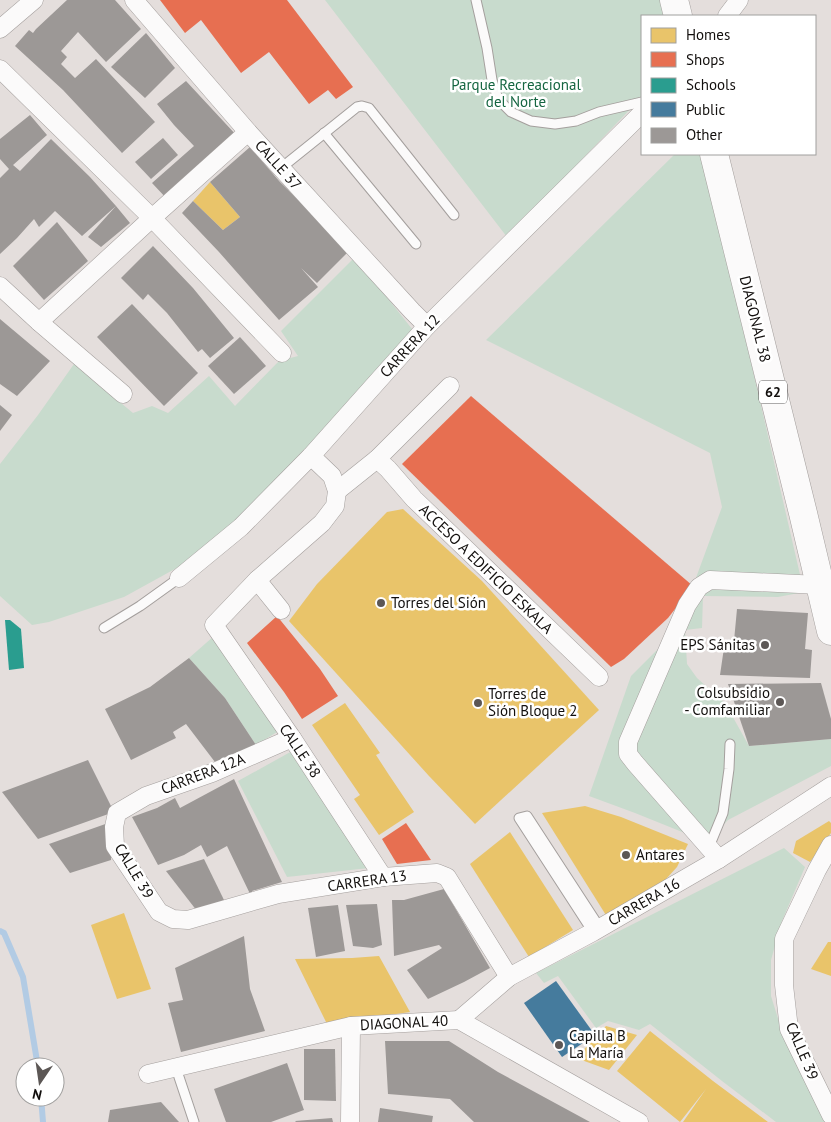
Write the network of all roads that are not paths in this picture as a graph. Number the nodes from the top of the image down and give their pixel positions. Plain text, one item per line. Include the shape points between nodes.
1 (34, 0) edge
2 (134, 0) edge
3 (476, 0) edge
4 (674, 0) edge
5 (738, 0) edge
6 (678, 15) edge
7 (728, 15) edge
8 (0, 29) edge
9 (0, 69) edge
10 (641, 102) edge
11 (641, 114) edge
12 (248, 132) junction
13 (324, 133) junction
14 (714, 155) edge
15 (281, 168) junction
16 (454, 215) dead end
17 (152, 218) junction
18 (416, 244) dead end
19 (0, 286) edge
20 (39, 322) junction
21 (427, 326) junction
22 (282, 353) dead end
23 (450, 386) dead end
24 (123, 394) dead end
25 (314, 459) junction
26 (377, 459) junction
27 (334, 484) junction
28 (178, 578) joint
29 (257, 580) junction
30 (820, 585) junction
31 (281, 610) dead end
32 (104, 628) dead end
33 (831, 631) edge
34 (598, 677) dead end
35 (292, 738) junction
36 (730, 744) dead end
37 (831, 786) edge
38 (117, 813) joint
39 (831, 845) edge
40 (714, 853) junction
41 (383, 877) junction
42 (173, 920) joint
43 (597, 930) junction
44 (509, 977) junction
45 (459, 1020) junction
46 (351, 1026) junction
47 (176, 1068) junction
48 (148, 1074) dead end
49 (831, 1115) edge
50 (194, 1122) edge
51 (350, 1122) edge
52 (639, 1122) edge

1 - 8 street
2 - 12 street, CALLE 37
3 - 10 lane via 492,80 498,99 511,112 530,121 555,124
4 - 6 main road
5 - 7 street
9 - 17 street
11 - 21 street, CARRERA 12
12 - 15 street, CALLE 37
12 - 17 street
13 - 15 lane
13 - 16 lane via 358,107 369,108
13 - 18 lane
14 - 30 main road, DIAGONAL 38 / 62
15 - 21 street, CALLE 37
17 - 20 street
17 - 22 street
19 - 20 street
20 - 24 street
21 - 25 street, CARRERA 12
23 - 26 street
25 - 27 street
25 - 28 street, CARRERA 12 via 241,527
26 - 27 street via 357,474
26 - 34 street, ACCESO A EDIFICIO ESKALA
27 - 29 street via 335,506 322,523
28 - 32 lane
29 - 31 street
29 - 35 street, CALLE 38 via 214,625
30 - 33 main road, DIAGONAL 38 / 62
30 - 40 street via 710,580 699,587 687,605 628,742 628,754
35 - 38 street, CARRERA 12A via 212,773 146,796
35 - 41 street, CALLE 38
36 - 40 lane via 723,813
37 - 40 street, CARRERA 16
38 - 42 street, CALLE 39 via 115,846 159,912
39 - 49 street, CALLE 39 via 784,939 784,985 789,1029
40 - 43 street, CARRERA 16
41 - 42 street, CARRERA 13 via 278,894 188,920
41 - 44 street, CARRERA 13 via 437,873 446,877
43 - 43 lane via 519,818 527,816
43 - 44 street, CARRERA 16
44 - 45 street, CARRERA 16
45 - 46 street, DIAGONAL 40
45 - 52 street, DIAGONAL 40
46 - 47 street, DIAGONAL 40
46 - 51 street
47 - 48 street, DIAGONAL 40
47 - 50 lane

